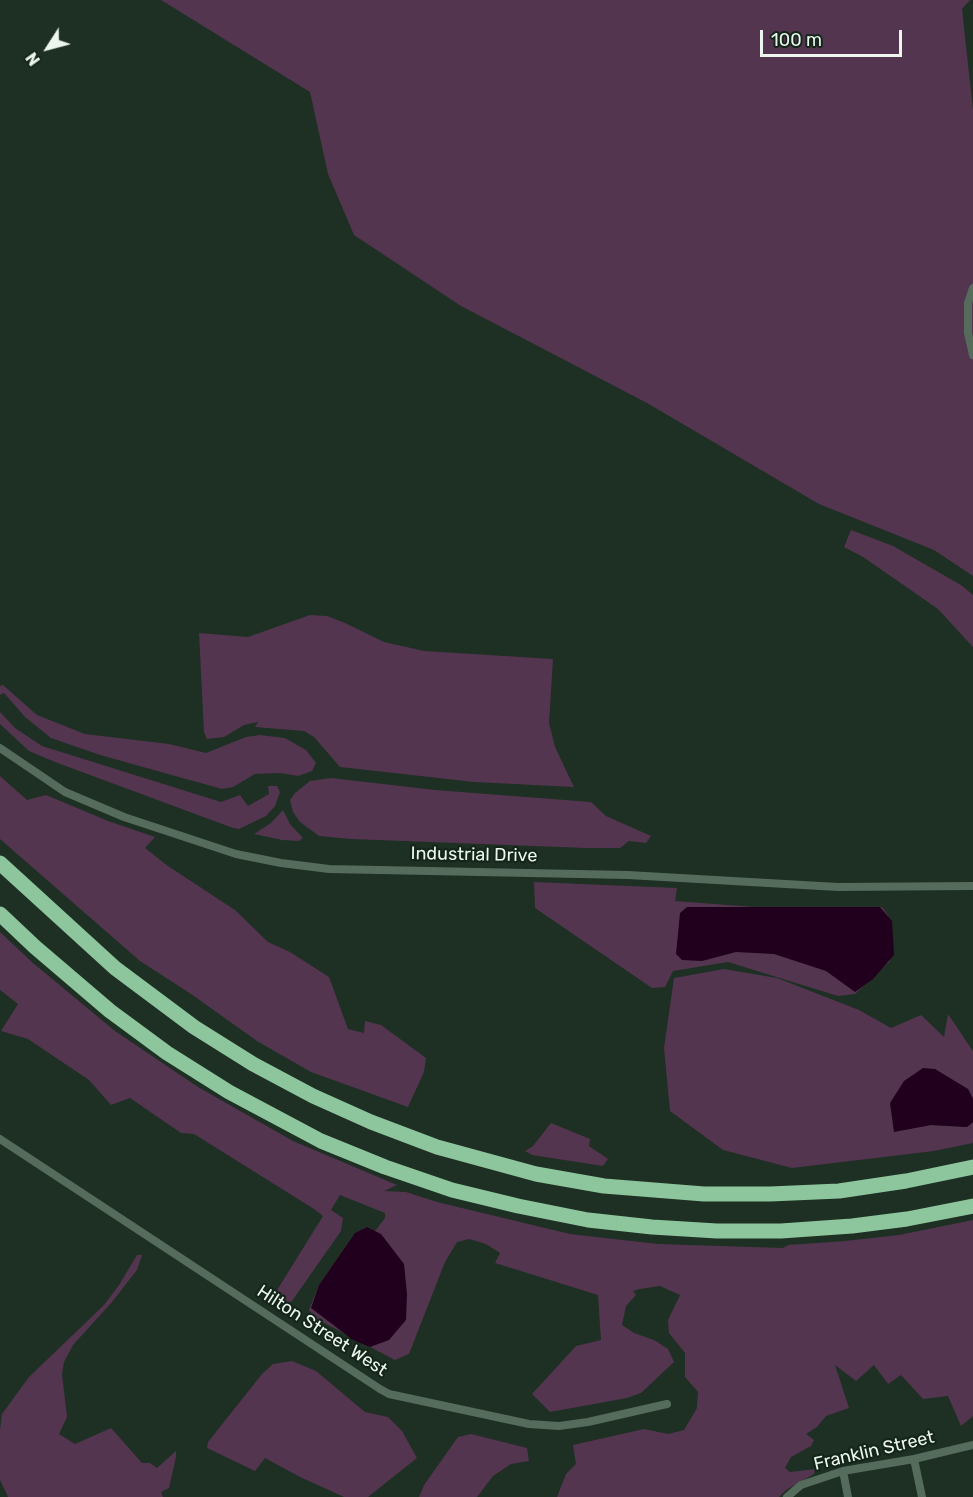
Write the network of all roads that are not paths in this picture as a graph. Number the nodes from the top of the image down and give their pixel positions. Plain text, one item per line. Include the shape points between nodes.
1 (973, 288) edge
2 (973, 355) edge
3 (0, 748) edge
4 (0, 863) edge
5 (973, 886) edge
6 (0, 914) edge
7 (0, 1139) edge
8 (973, 1167) edge
9 (973, 1206) edge
10 (667, 1404) dead end
11 (973, 1445) edge
12 (914, 1459) junction
13 (843, 1471) junction
14 (787, 1497) edge
15 (848, 1497) edge
16 (922, 1497) edge

1 - 2 street via 968,303 968,333
3 - 5 street, Industrial Drive via 65,792 124,817 236,854 281,863 329,869 616,874 838,887
4 - 8 highway via 115,968 203,1034 313,1096 448,1150 604,1186 704,1194 839,1191
6 - 9 highway via 110,1011 221,1088 321,1141 452,1190 588,1220 686,1230 762,1232 837,1227
7 - 10 street, Hilton Street West via 389,1394 529,1424 559,1426
11 - 12 street, Franklin Street
12 - 13 street, Franklin Street
12 - 16 street
13 - 14 street, Franklin Street via 801,1485
13 - 15 street

